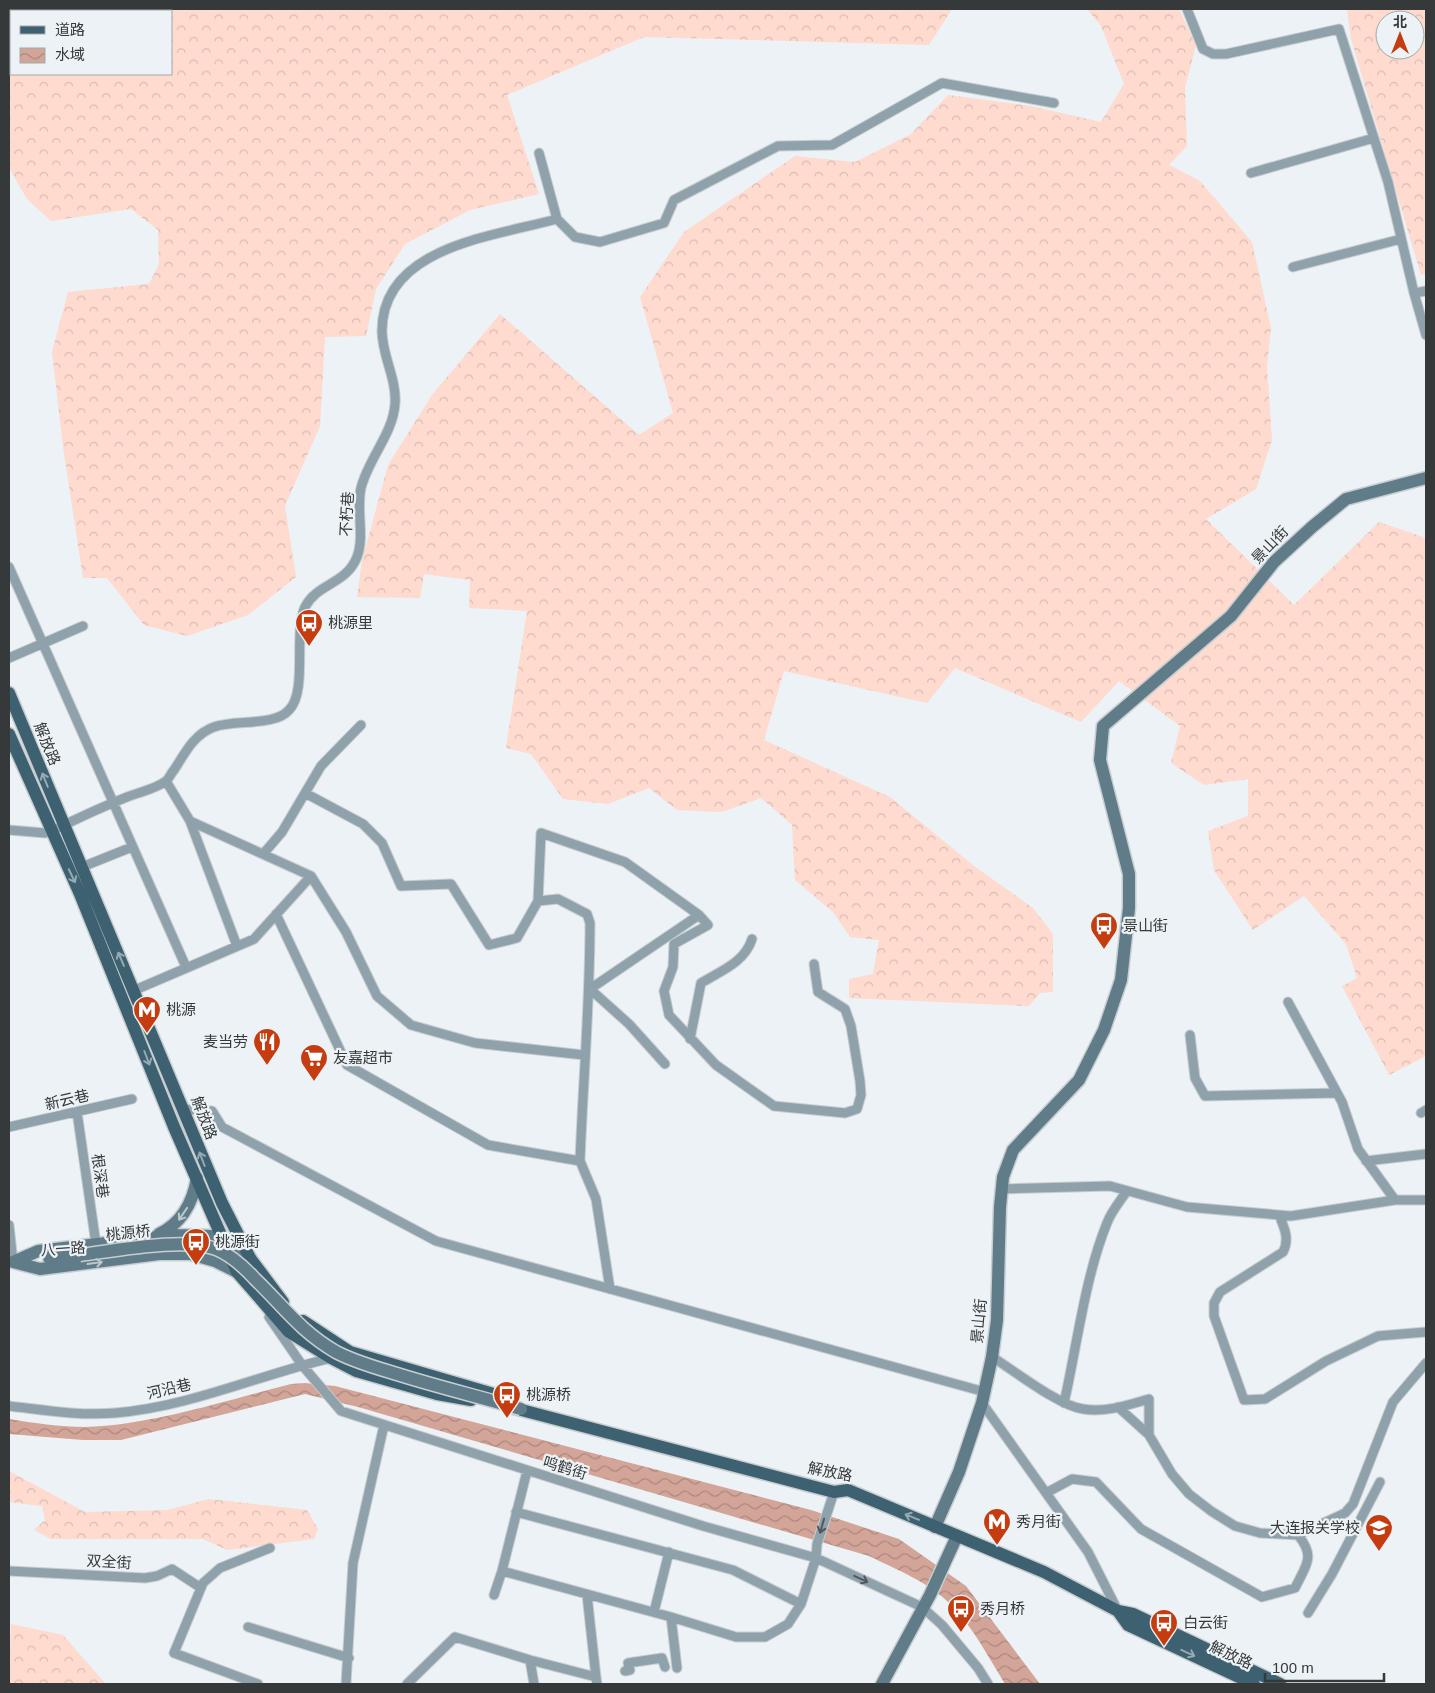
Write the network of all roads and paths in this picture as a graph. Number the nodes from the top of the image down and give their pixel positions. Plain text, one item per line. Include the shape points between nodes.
1 (1188, 9) edge
2 (1054, 102) dead end
3 (1374, 138) junction
4 (539, 153) dead end
5 (1252, 173) dead end
6 (557, 219) junction
7 (1401, 239) junction
8 (1293, 267) dead end
9 (1426, 291) edge
10 (1414, 293) junction
11 (1426, 335) edge
12 (1426, 478) edge
13 (9, 567) edge
14 (83, 626) dead end
15 (42, 644) junction
16 (9, 658) edge
17 (9, 693) edge
18 (361, 724) dead end
19 (9, 734) edge
20 (166, 781) junction
21 (305, 794) junction
22 (112, 803) junction
23 (190, 821) junction
24 (57, 828) junction
25 (9, 830) edge
26 (132, 847) junction
27 (264, 853) junction
28 (82, 868) junction
29 (311, 876) junction
30 (538, 901) junction
31 (276, 914) junction
32 (699, 915) junction
33 (752, 939) dead end
34 (237, 946) junction
35 (814, 964) dead end
36 (186, 967) junction
37 (590, 989) junction
38 (134, 990) junction
39 (1288, 1002) dead end
40 (1190, 1035) dead end
41 (690, 1039) junction
42 (584, 1055) junction
43 (665, 1064) dead end
44 (1337, 1093) junction
45 (132, 1099) dead end
46 (183, 1109) junction
47 (77, 1112) junction
48 (9, 1127) edge
49 (1426, 1154) edge
50 (580, 1161) junction
51 (1366, 1161) junction
52 (197, 1178) junction
53 (1002, 1189) junction
54 (1127, 1191) junction
55 (1395, 1200) junction
56 (1426, 1200) edge
57 (222, 1203) junction
58 (1279, 1214) junction
59 (9, 1224) edge
60 (152, 1238) junction
61 (222, 1239) junction
62 (96, 1244) junction
63 (159, 1254) junction
64 (250, 1258) junction
65 (11, 1262) edge
66 (237, 1272) junction
67 (610, 1289) junction
68 (251, 1290) junction
69 (1426, 1332) edge
70 (992, 1357) junction
71 (331, 1358) junction
72 (1426, 1363) edge
73 (302, 1365) junction
74 (983, 1397) junction
75 (1064, 1403) junction
76 (9, 1406) edge
77 (1118, 1407) junction
78 (521, 1409) junction
79 (384, 1426) junction
80 (1150, 1435) junction
81 (528, 1471) junction
82 (1380, 1482) dead end
83 (834, 1492) junction
84 (1046, 1493) junction
85 (516, 1512) junction
86 (936, 1527) junction
87 (1298, 1535) junction
88 (957, 1536) junction
89 (270, 1548) dead end
90 (669, 1552) junction
91 (816, 1558) junction
92 (502, 1570) junction
93 (9, 1571) edge
94 (201, 1588) junction
95 (587, 1594) junction
96 (494, 1595) dead end
97 (801, 1604) junction
98 (922, 1608) junction
99 (1118, 1611) junction
100 (654, 1612) junction
101 (1308, 1612) dead end
102 (671, 1617) junction
103 (248, 1627) dead end
104 (349, 1658) junction
105 (530, 1660) junction
106 (665, 1666) dead end
107 (677, 1668) dead end
108 (625, 1671) dead end
109 (597, 1681) edge
110 (258, 1684) edge
111 (346, 1684) edge
112 (407, 1684) edge
113 (534, 1684) edge
114 (882, 1684) edge
115 (988, 1684) edge
116 (1254, 1684) edge
117 (1280, 1684) edge

1 - 3 street via 1203,49 1213,54 1339,30
2 - 6 street via 942,84 832,145 778,146 674,200 664,223 600,242 575,237
3 - 5 street
3 - 7 street
4 - 6 street
6 - 20 street, 不朽巷 via 443,249 407,272 385,306 382,331 396,405 360,489 358,556 349,573 316,593 305,607 297,699 280,717 214,727 194,739
7 - 8 street
7 - 10 street
9 - 10 street
10 - 11 street
12 - 53 street, 景山街 via 1346,499 1274,562 1231,616 1103,726 1100,760 1129,874 1122,980 1104,1030 1079,1080 1014,1150 1003,1176
13 - 15 street
14 - 15 street
15 - 16 street
15 - 22 street
24 -> 17 main road, 解放路
18 - 21 street via 321,766
19 - 24 main road, 解放路
20 - 22 street
20 - 23 street
21 - 27 street via 282,832
21 - 30 street via 364,824 382,843 401,886 451,884 489,945 517,938
22 - 24 street
22 - 26 street
23 - 27 street
23 - 34 street
24 - 25 street via 46,834
24 - 28 main road, 解放路
24 -> 52 main road, 解放路 via 83,902
26 - 28 street
26 - 36 street
27 - 29 street
38 -> 28 main road, 解放路
29 - 31 street
29 - 42 street via 346,932 377,996 411,1025 475,1043
30 - 32 street via 541,833 625,862
30 - 37 street via 558,900 587,914 590,924
31 - 34 street via 254,939
31 - 50 street via 347,1065 488,1145
32 - 37 street
32 - 41 street via 708,925 674,944 673,967 664,991 669,1015
33 - 41 street via 748,951 733,964 701,983
34 - 36 street
35 - 41 street via 818,992 845,1009 851,1026 860,1081 857,1109 846,1113 774,1106 716,1065
36 - 38 street
37 - 42 street
37 - 43 street via 629,1024
38 - 46 main road, 解放路
39 - 44 street
40 - 44 street via 1195,1078 1205,1096
42 - 50 street
44 - 51 street via 1358,1149
45 - 47 street, 新云巷
57 -> 46 main road, 解放路
46 - 67 street via 212,1111 222,1127 436,1241
47 - 48 street, 新云巷
47 - 62 street, 根深巷
49 - 51 street
50 - 67 street via 596,1199
51 - 55 street
52 -> 60 street via 194,1196 180,1219
52 - 61 main road, 解放路
53 - 54 street via 1110,1186
53 - 70 street, 景山街 via 997,1320
54 - 58 street via 1186,1207
54 - 75 street via 1107,1222 1083,1310
55 - 56 street
55 - 58 street via 1291,1216
57 - 61 street via 226,1223
57 - 64 main road, 解放路
58 - 69 street via 1286,1235 1283,1252 1220,1292 1214,1302 1214,1316 1244,1400 1265,1399 1326,1361 1378,1336
59 - 65 street
60 - 61 street via 196,1235
60 - 62 street
61 - 63 street via 212,1244
61 - 64 street
61 - 66 main road, 解放路
62 - 65 street via 38,1251
65 -> 63 street, 八一路 via 40,1269
63 - 66 street, 八一路 via 190,1254
64 - 78 main road, 解放路 via 296,1315 309,1327 350,1352 497,1395
65 - 78 street, 桃源桥, bridge via 183,1245 216,1249 236,1262 300,1326 338,1353 416,1380
66 - 68 main road, 解放路
67 - 74 street
68 - 71 main road, 解放路 via 289,1332
68 - 73 street, 鸣鹤街
70 - 74 street, 景山街
70 - 75 street
71 - 73 street, 河沿巷
71 - 78 main road, 解放路 via 356,1371 437,1394
72 - 87 street via 1393,1402 1353,1504 1345,1513
73 - 76 street, 河沿巷 via 174,1404 114,1413 62,1413
73 - 79 street, 鸣鹤街 via 341,1412
74 - 84 street
74 - 86 street, 景山街 via 959,1472
75 - 77 street via 1083,1409
77 - 80 street
77 - 80 street via 1149,1399
78 - 83 main road, 解放路
79 - 81 street, 鸣鹤街
79 - 104 street via 353,1563
80 - 87 street via 1172,1474 1189,1494 1211,1511 1235,1526 1260,1533
81 - 85 street
81 - 91 street, 鸣鹤街
82 - 101 street via 1332,1574
86 -> 83 main road, 解放路 via 848,1490
83 -> 91 street via 817,1544
84 - 87 street via 1072,1479 1096,1482 1141,1529 1262,1596 1294,1588 1310,1556 1308,1546
84 - 99 street via 1088,1552
85 - 90 street
85 - 92 street
86 - 88 main road, 解放路
88 - 98 street
88 - 99 main road, 解放路 via 1044,1572
89 - 94 street via 220,1568
90 - 97 street via 733,1570
90 - 100 street
91 - 97 street
91 -> 98 street, 鸣鹤街
92 - 95 street
92 - 96 street
93 - 94 street, 双全街 via 145,1578 172,1569
94 - 110 street via 174,1653
95 - 100 street
95 - 109 street
97 - 102 street via 788,1624 765,1637 736,1637
98 - 114 street
98 - 115 street, 鸣鹤街 via 942,1625
99 -> 116 main road, 解放路 via 1128,1625
99 - 117 main road, 解放路 via 1133,1614
100 - 102 street
102 - 107 street
103 - 104 street
104 - 111 street
105 - 109 street
105 - 112 street via 481,1640 455,1637
105 - 113 street
106 - 108 street via 662,1658 628,1663 630,1670

